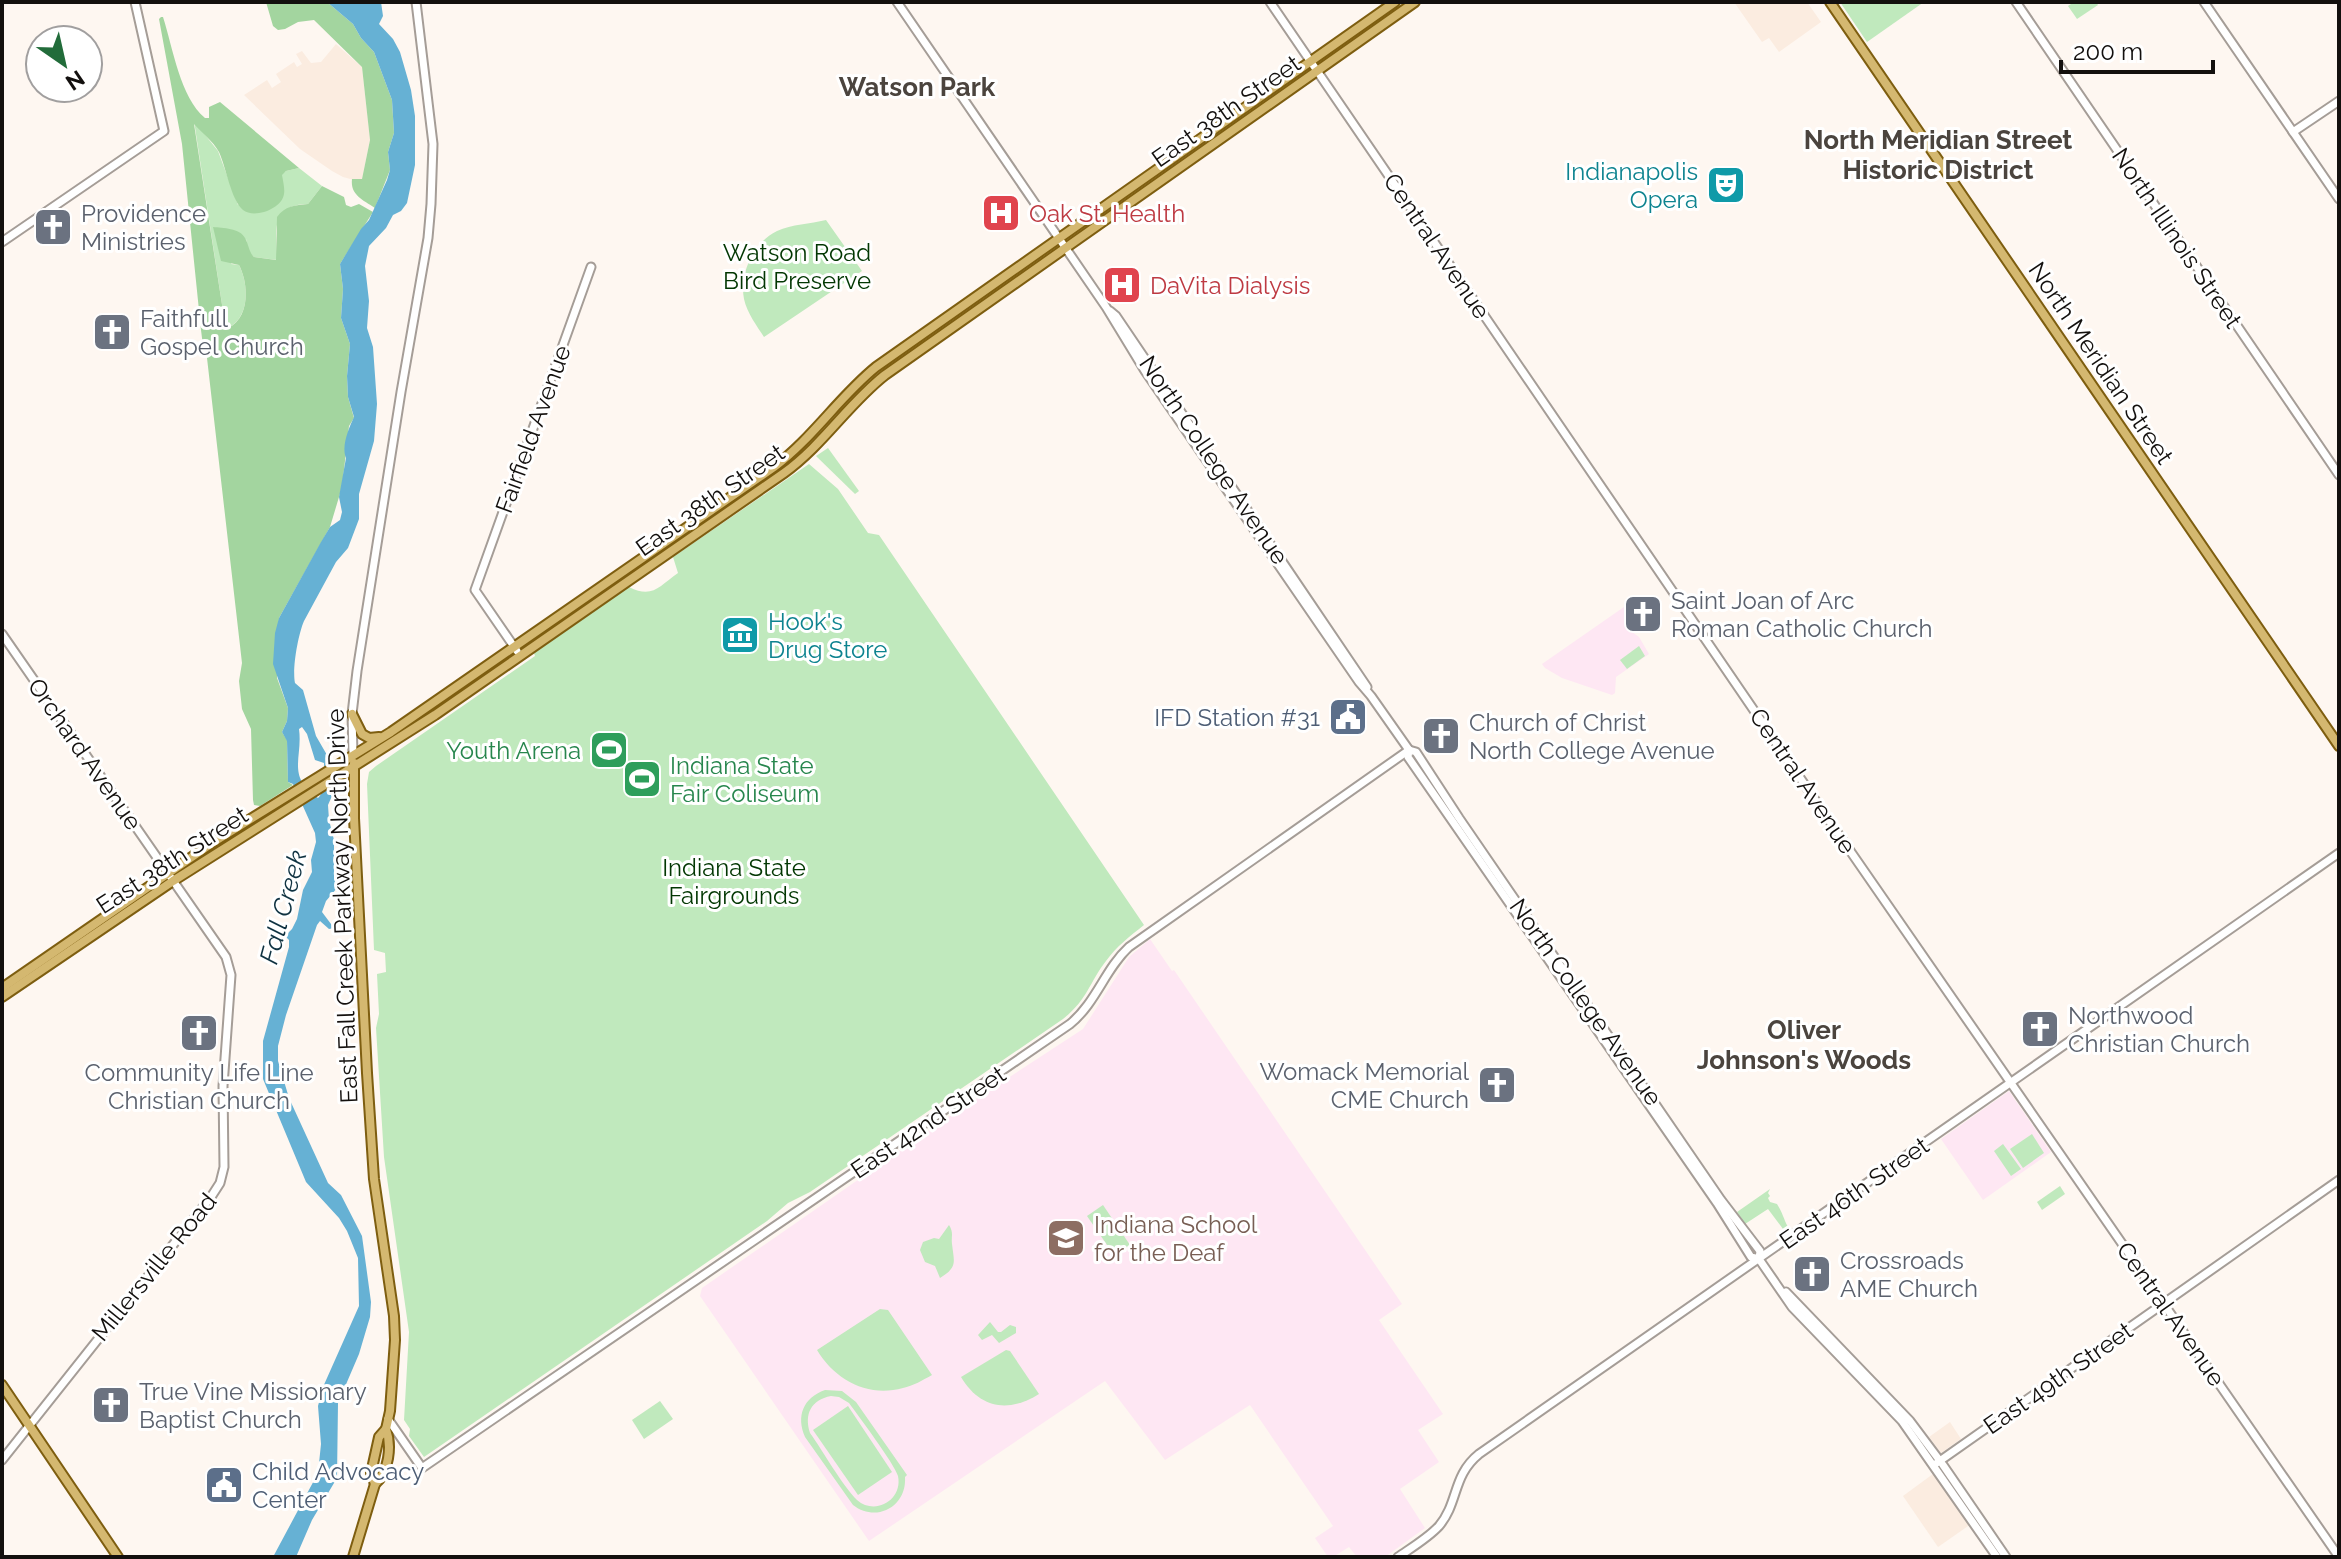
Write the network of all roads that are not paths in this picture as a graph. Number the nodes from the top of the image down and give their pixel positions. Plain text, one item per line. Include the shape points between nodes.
1 (135, 2) edge
2 (416, 2) edge
3 (897, 2) edge
4 (1270, 2) edge
5 (1395, 2) edge
6 (1415, 2) edge
7 (1830, 2) edge
8 (2016, 2) edge
9 (2204, 2) edge
10 (1311, 62) junction
11 (1318, 71) junction
12 (2339, 101) edge
13 (2293, 132) junction
14 (2339, 199) edge
15 (1059, 238) junction
16 (2, 242) edge
17 (1065, 248) junction
18 (591, 267) dead end
19 (2339, 475) edge
20 (2, 634) edge
21 (514, 646) junction
22 (520, 656) junction
23 (352, 714) junction
24 (391, 732) junction
25 (2339, 746) edge
26 (1409, 750) junction
27 (353, 755) junction
28 (354, 767) junction
29 (2339, 853) edge
30 (170, 877) junction
31 (223, 952) joint
32 (2, 988) edge
33 (2, 997) edge
34 (2011, 1082) junction
35 (2339, 1180) edge
36 (1759, 1259) junction
37 (2163, 1303) junction
38 (2, 1385) edge
39 (29, 1424) junction
40 (387, 1424) junction
41 (2, 1460) edge
42 (1937, 1463) junction
43 (118, 1557) edge
44 (353, 1557) edge
45 (1398, 1557) edge
46 (1997, 1557) edge
47 (2006, 1557) edge
48 (2339, 1557) edge

1 - 16 main road via 164,131
2 - 23 main road, East Fall Creek Parkway North Drive via 433,139 428,238
3 - 15 main road, North College Avenue
4 - 10 main road, Central Avenue
5 - 10 main road, East 38th Street
6 - 11 main road, East 38th Street
7 - 25 main road, North Meridian Street
8 - 19 main road, North Illinois Street
9 - 13 main road
10 - 11 main road, Central Avenue
10 - 15 main road, East 38th Street
11 - 17 main road, East 38th Street
11 - 34 main road, Central Avenue
12 - 13 main road
13 - 14 main road
15 - 17 main road, North College Avenue
15 - 21 main road, East 38th Street via 871,371 782,461
17 - 22 main road, East 38th Street via 880,379 791,469
17 - 26 main road, North College Avenue
18 - 21 main road, Fairfield Avenue via 475,590
20 - 30 main road, Orchard Avenue
21 - 22 main road
21 - 24 main road, East 38th Street
22 - 28 main road, East 38th Street
23 - 24 main road via 367,737
23 - 27 main road, East Fall Creek Parkway North Drive
24 - 27 main road, East 38th Street
26 - 36 main road, North College Avenue via 1414,766 1750,1254
26 - 40 main road, East 42nd Street via 1132,944 1070,1024 422,1468
27 - 28 main road, East Fall Creek Parkway North Drive
27 - 30 main road, East 38th Street
28 - 30 main road, East 38th Street
28 - 40 main road, East Fall Creek Parkway North Drive via 374,1179 395,1329
29 - 34 main road, East 46th Street
30 - 31 main road, Orchard Avenue
30 - 32 main road, East 38th Street
30 - 33 main road, East 38th Street
31 - 39 main road, Millersville Road via 231,979 220,1183
34 - 36 main road, East 46th Street
34 - 37 main road, Central Avenue
35 - 37 main road, East 49th Street
36 - 42 main road, North College Avenue via 1897,1407
36 - 45 main road, East 46th Street via 1475,1457 1459,1478 1440,1525
37 - 42 main road, East 49th Street
37 - 48 main road, Central Avenue
38 - 39 main road
39 - 41 main road, Millersville Road
39 - 43 main road
40 - 44 main road, East Fall Creek Parkway North Drive via 379,1437 371,1473 375,1484
42 - 46 main road, North College Avenue
42 - 47 main road, North College Avenue

